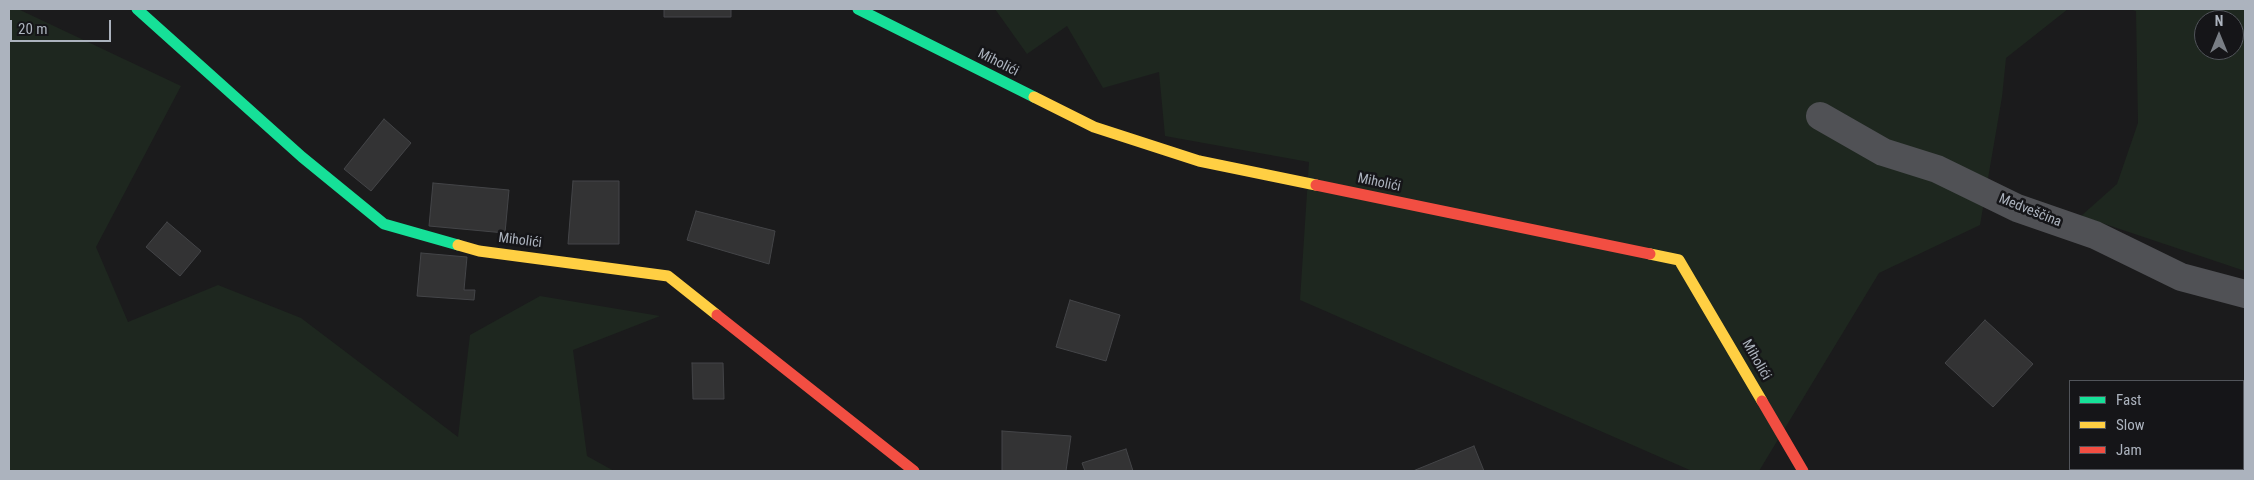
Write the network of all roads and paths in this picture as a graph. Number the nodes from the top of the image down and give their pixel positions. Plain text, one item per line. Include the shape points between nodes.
1 (136, 9) edge
2 (858, 9) edge
3 (1820, 116) dead end
4 (2245, 294) edge
5 (914, 471) edge
6 (1803, 471) edge

1 - 5 street, Miholići via 302,157 384,224 479,251 668,276
2 - 6 street, Miholići via 1094,127 1199,161 1679,260
3 - 4 street, Medveščina via 1883,152 1937,169 2017,208 2095,235 2181,277

